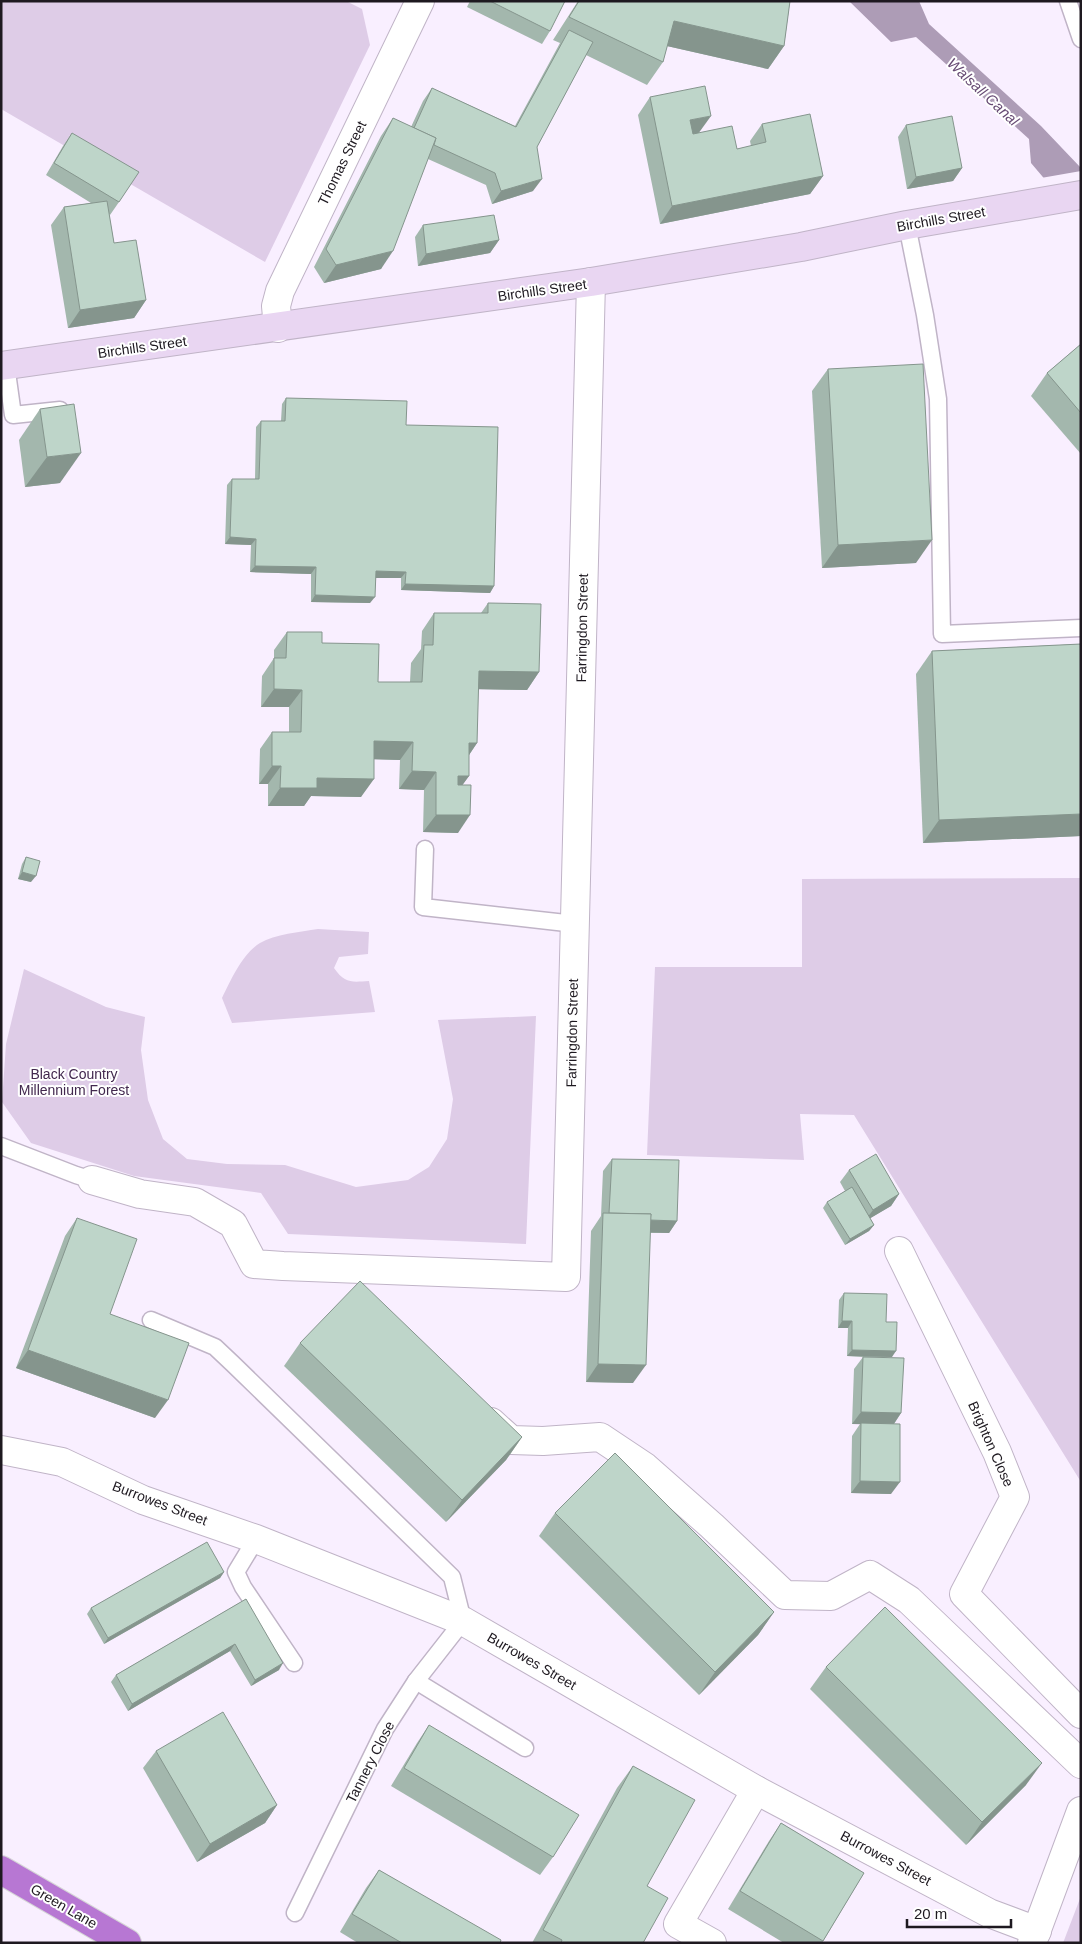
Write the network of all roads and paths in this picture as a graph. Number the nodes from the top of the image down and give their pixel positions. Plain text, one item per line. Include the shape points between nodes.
1 (420, 1) edge
2 (1068, 1) edge
3 (1081, 39) edge
4 (1081, 195) edge
5 (907, 225) junction
6 (591, 282) junction
7 (278, 328) junction
8 (4, 365) edge
9 (62, 409) edge
10 (1081, 628) edge
11 (425, 849) dead end
12 (575, 924) junction
13 (1, 1146) edge
14 (92, 1180) joint
15 (899, 1251) dead end
16 (357, 1269) junction
17 (373, 1294) edge
18 (151, 1320) dead end
19 (476, 1408) edge
20 (1, 1450) edge
21 (256, 1539) junction
22 (463, 1621) junction
23 (294, 1663) dead end
24 (416, 1681) junction
25 (1081, 1714) edge
26 (526, 1748) dead end
27 (1081, 1764) edge
28 (756, 1790) junction
29 (1081, 1811) edge
30 (1, 1870) edge
31 (295, 1913) dead end
32 (674, 1933) edge
33 (1035, 1937) edge
34 (126, 1943) edge
35 (712, 1943) edge

1 - 7 street, Thomas Street via 280,291 276,306
2 - 3 lane
4 - 5 street, Birchills Street
5 - 6 street, Birchills Street via 801,247
5 - 10 lane via 938,399 942,634
6 - 7 street, Birchills Street
6 - 12 street, Farringdon Street
7 - 8 street, Birchills Street
8 - 9 lane via 13,415
11 - 12 lane via 424,908
12 - 16 street, Farringdon Street via 566,1277
13 - 14 lane
14 - 16 street, Farringdon Street via 140,1194 195,1202 232,1224 254,1264
15 - 25 street, Brighton Close via 997,1452 1015,1497 964,1594
16 - 17 street
18 - 22 lane via 215,1347 233,1364 452,1577
19 - 27 street via 511,1440 600,1438 645,1467 785,1595 831,1596 870,1575 909,1600
20 - 21 street, Burrowes Street via 62,1462 143,1500
21 - 22 street, Burrowes Street
21 - 23 lane via 236,1572
22 - 24 lane, Tannery Close
22 - 28 street, Burrowes Street
24 - 26 lane
24 - 31 lane, Tannery Close via 386,1729
28 - 32 street
28 - 33 street, Burrowes Street
29 - 33 street
30 - 34 highway, Green Lane
32 - 35 street

